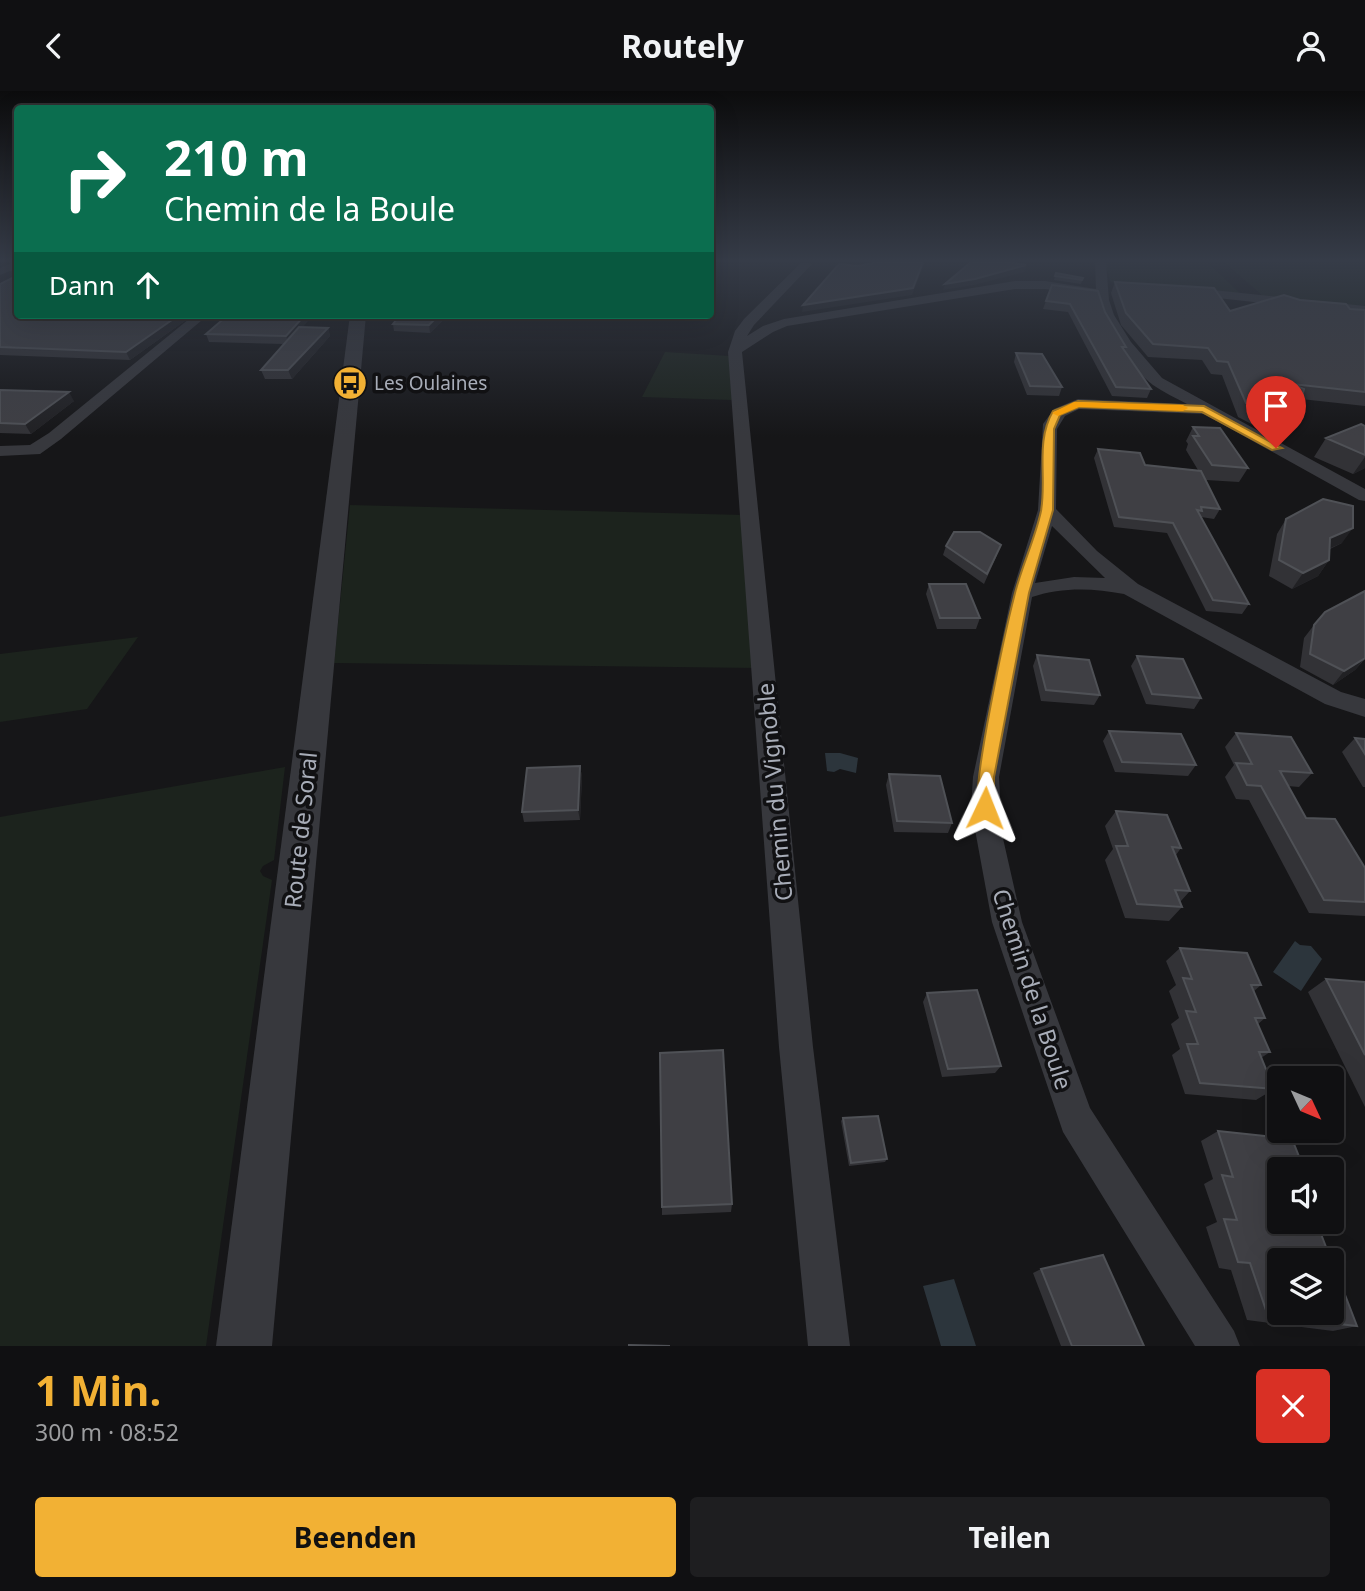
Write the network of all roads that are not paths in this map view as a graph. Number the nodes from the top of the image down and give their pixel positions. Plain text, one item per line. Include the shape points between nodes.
1 (195, 321) edge
2 (357, 321) edge
3 (750, 321) edge
4 (799, 321) edge
5 (1111, 321) edge
6 (736, 350) junction
7 (1204, 409) junction
8 (0, 451) edge
9 (1365, 496) edge
10 (1047, 510) junction
11 (1131, 589) junction
12 (1022, 593) junction
13 (1365, 708) edge
14 (243, 1346) edge
15 (829, 1346) edge
16 (1219, 1346) edge

1 - 8 street via 55,436 34,450
2 - 14 street, Route de Soral
3 - 6 street
4 - 6 street via 768,329
5 - 7 street via 1157,381
6 - 15 street, Chemin du Vignoble via 796,1047
7 - 9 street
7 - 10 street, Chemin de la Boule via 1078,404 1056,414 1049,429
10 - 11 street
10 - 12 street, Chemin de la Boule
11 - 12 street via 1062,583
11 - 13 street via 1333,698
12 - 16 street, Chemin de la Boule via 986,777 988,834 1007,922 1076,1119

